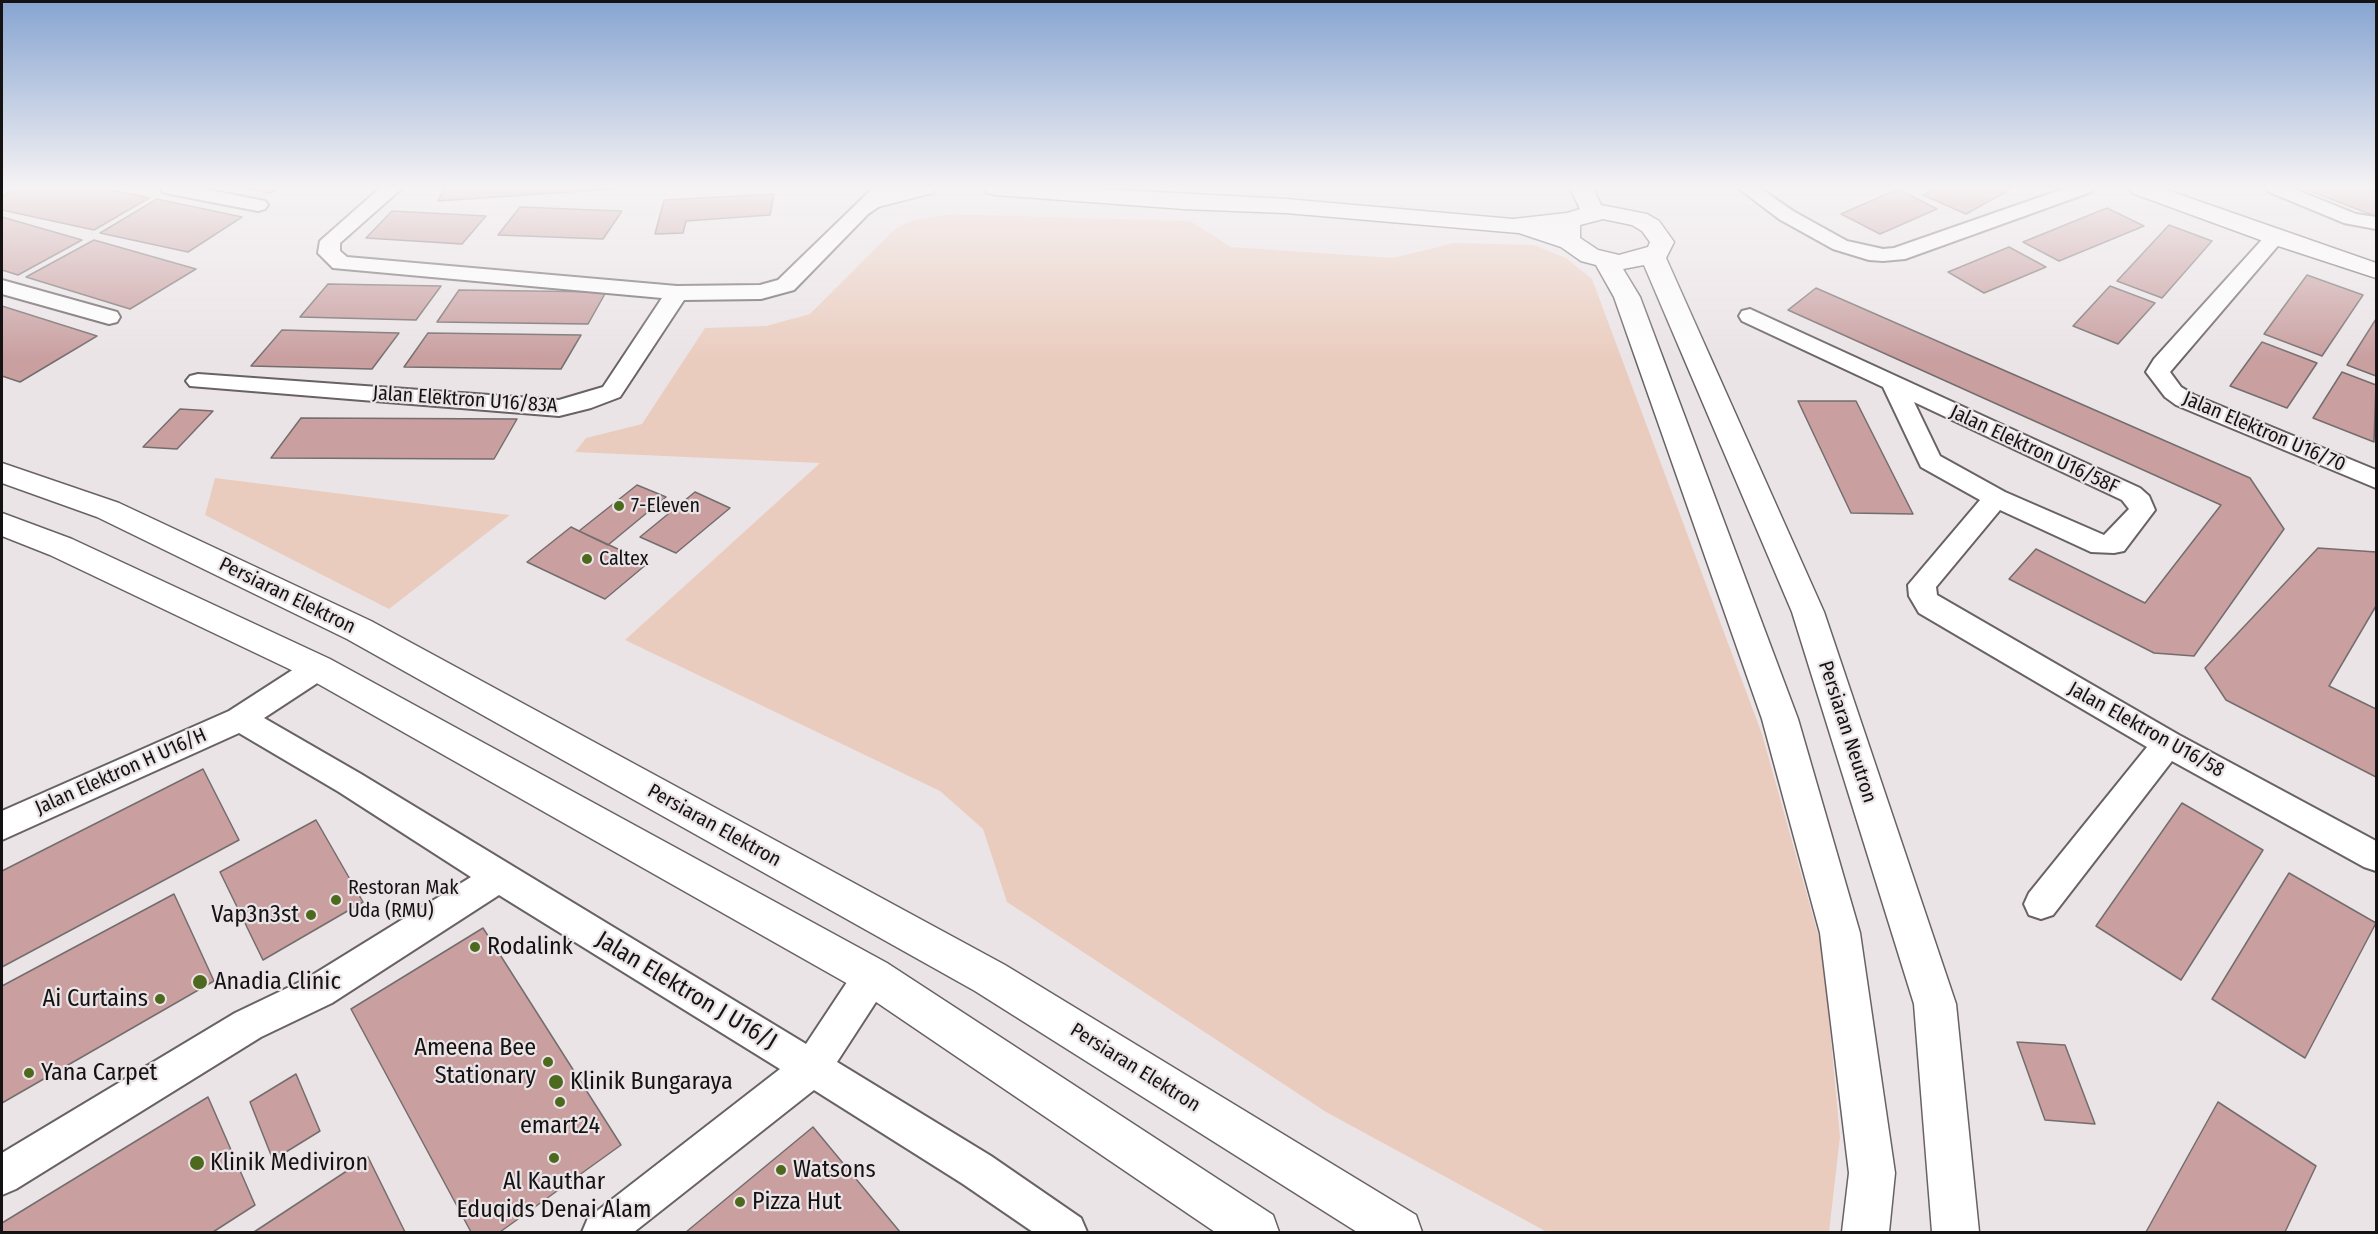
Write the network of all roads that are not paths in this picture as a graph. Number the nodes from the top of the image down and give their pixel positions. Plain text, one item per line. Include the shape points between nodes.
1 (330, 246) edge
2 (825, 246) edge
3 (1582, 246) edge
4 (1661, 246) edge
5 (1839, 246) edge
6 (1921, 246) edge
7 (2267, 246) edge
8 (2301, 246) edge
9 (1653, 256) junction
10 (1606, 260) junction
11 (2376, 271) edge
12 (2, 287) edge
13 (677, 293) junction
14 (109, 316) dead end
15 (1750, 316) dead end
16 (198, 381) dead end
17 (1893, 385) junction
18 (2, 473) edge
19 (2376, 480) edge
20 (1996, 498) junction
21 (2, 524) edge
22 (318, 668) junction
23 (240, 719) junction
24 (2168, 744) junction
25 (2, 826) edge
26 (2376, 857) edge
27 (499, 877) junction
28 (2041, 904) dead end
29 (872, 976) junction
30 (812, 1068) junction
31 (2, 1175) edge
32 (602, 1233) edge
33 (1067, 1233) edge
34 (1256, 1233) edge
35 (1399, 1233) edge
36 (1866, 1233) edge
37 (1956, 1233) edge

1 - 13 street via 329,252 341,263
2 - 13 street via 786,285 761,292
3 - 10 street via 1584,253
4 - 9 street
5 - 6 street via 1883,255
7 - 19 street, Jalan Elektron U16/70 via 2158,372 2173,392 2185,400
8 - 11 street
9 - 10 street via 1632,262
9 - 37 street, Persiaran Neutron via 1808,612 1935,1004
10 - 36 street via 1627,297 1780,719 1840,933 1872,1173
12 - 14 street
13 - 16 street, Jalan Elektron U16/83A via 612,392 582,404 559,408
15 - 17 street, Jalan Elektron U16/58F
17 - 20 street, Jalan Elektron U16/58F via 1930,460
17 - 20 street, Jalan Elektron U16/58F via 2131,494 2142,510 2114,544 2100,544
18 - 35 street, Persiaran Elektron via 108,510 368,635 990,978
20 - 24 street, Jalan Elektron U16/58 via 1922,585 1929,606
21 - 22 street via 61,547
22 - 23 street, Jalan Elektron H U16/H
22 - 29 street
23 - 25 street, Jalan Elektron H U16/H
23 - 27 street, Jalan Elektron J U16/J
24 - 26 street, Jalan Elektron U16/58
24 - 28 street
27 - 30 street, Jalan Elektron J U16/J
27 - 31 street via 319,991 248,1025
29 - 30 street
29 - 34 street
30 - 32 street
30 - 33 street, Jalan Elektron J U16/J via 977,1170

